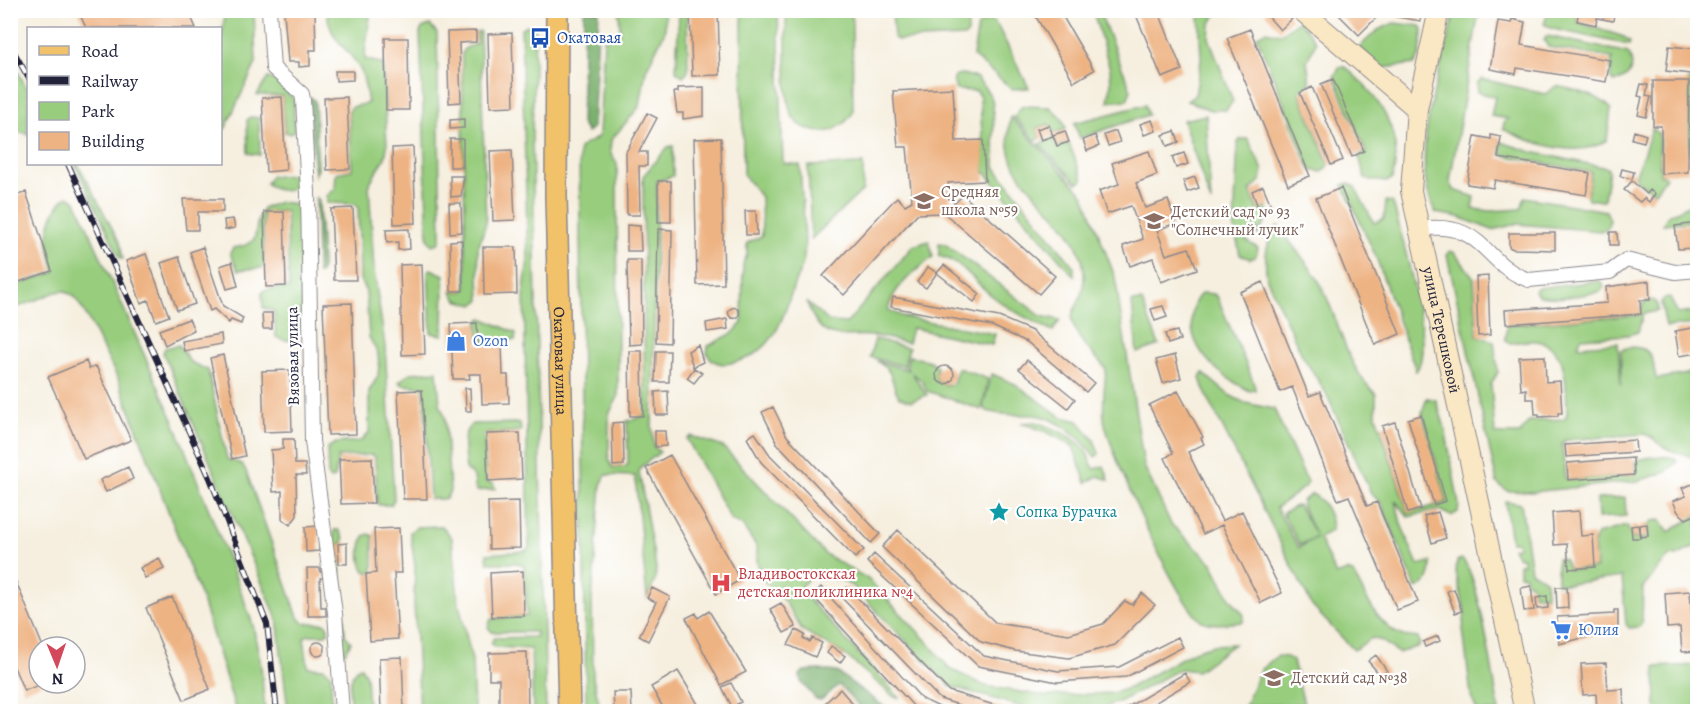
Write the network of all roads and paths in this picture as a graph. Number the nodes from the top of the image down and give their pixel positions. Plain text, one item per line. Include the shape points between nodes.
1 (269, 10) edge
2 (557, 10) edge
3 (1301, 10) edge
4 (1439, 10) edge
5 (1417, 109) junction
6 (1419, 229) junction
7 (1698, 270) edge
8 (1526, 707) edge
9 (342, 711) edge
10 (569, 711) edge

1 - 9 street, Вязовая улица via 273,68 302,94 303,100 312,441 335,613
2 - 10 main road, Окатовая улица via 556,196
3 - 5 main road
4 - 5 main road, улица Терешковой
5 - 6 main road, улица Терешковой via 1412,191
6 - 7 street via 1439,226 1470,235 1517,276 1529,280 1610,272 1626,260 1675,272
6 - 8 main road, улица Терешковой

